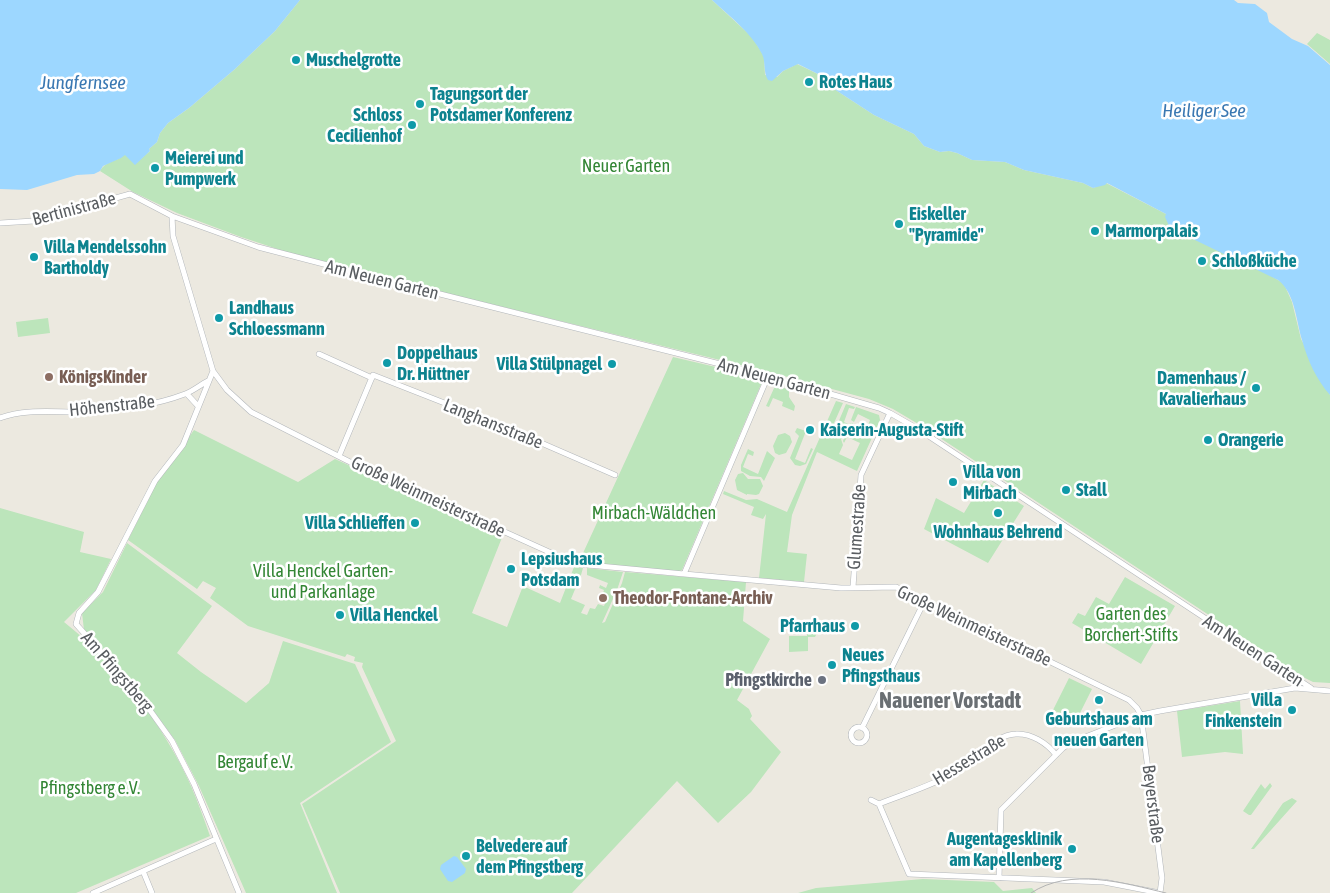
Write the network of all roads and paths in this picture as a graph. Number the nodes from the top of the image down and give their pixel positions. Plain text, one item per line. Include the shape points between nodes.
1 (172, 216) junction
2 (0, 223) edge
3 (319, 354) dead end
4 (213, 371) junction
5 (768, 376) junction
6 (372, 378) junction
7 (208, 381) junction
8 (187, 394) junction
9 (198, 406) junction
10 (890, 413) junction
11 (0, 418) edge
12 (339, 456) junction
13 (615, 475) dead end
14 (684, 574) junction
15 (852, 587) junction
16 (925, 600) junction
17 (1311, 688) junction
18 (1330, 691) edge
19 (1141, 715) junction
20 (862, 728) dead end
21 (1056, 755) junction
22 (871, 800) dead end
23 (879, 804) junction
24 (216, 839) junction
25 (143, 871) junction
26 (999, 878) junction
27 (1142, 891) edge
28 (92, 893) edge
29 (152, 893) edge
30 (239, 893) edge
31 (1160, 893) edge

1 - 2 street, Bertinistraße via 130,194 40,220
1 - 4 street, Große Weinmeisterstraße via 173,236
1 - 5 street, Am Neuen Garten via 305,260
3 - 6 street, Langhansstraße
4 - 7 street
4 - 12 street, Große Weinmeisterstraße via 227,390 251,412
5 - 10 street, Am Neuen Garten
5 - 14 street
6 - 12 street
6 - 13 street, Langhansstraße via 373,375 493,422
7 - 8 street, Höhenstraße
7 - 9 street, Am Pfingstberg
8 - 9 street
8 - 11 street, Höhenstraße via 158,403 100,411 49,411
9 - 24 street, Am Pfingstberg via 183,444 155,481 98,592 79,613 76,622 139,695 172,741
10 - 15 street, Glumestraße via 861,475
10 - 17 street, Am Neuen Garten
12 - 14 street, Große Weinmeisterstraße via 574,563
14 - 15 street, Große Weinmeisterstraße
15 - 16 street, Große Weinmeisterstraße via 896,587
16 - 19 street, Große Weinmeisterstraße via 1129,700
16 - 20 street
17 - 18 street
17 - 19 street via 1295,688
19 - 21 street via 1070,743
19 - 31 street, Beyerstraße via 1162,878
21 - 23 street, Hessestraße via 1034,738 1010,734 946,777
21 - 26 street via 1002,810
22 - 23 street
23 - 26 street via 909,874
24 - 25 street
24 - 30 street, Am Pfingstberg
25 - 28 street
25 - 29 street
26 - 27 street via 1098,881
27 - 31 street

